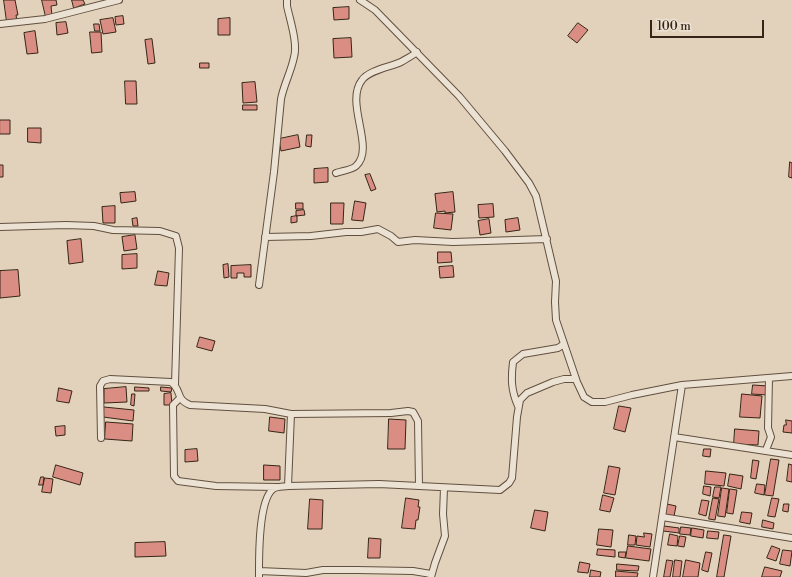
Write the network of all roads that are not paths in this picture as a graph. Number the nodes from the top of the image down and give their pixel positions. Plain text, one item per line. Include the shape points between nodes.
1 (119, 0) edge
2 (287, 0) edge
3 (360, 0) edge
4 (0, 24) edge
5 (417, 52) junction
6 (336, 173) dead end
7 (0, 227) edge
8 (265, 237) junction
9 (546, 239) junction
10 (259, 285) dead end
11 (564, 344) junction
12 (792, 376) edge
13 (769, 378) junction
14 (576, 379) junction
15 (175, 384) junction
16 (682, 385) junction
17 (180, 398) junction
18 (518, 406) junction
19 (291, 414) junction
20 (674, 437) junction
21 (101, 438) dead end
22 (766, 450) junction
23 (792, 455) edge
24 (288, 486) junction
25 (419, 486) junction
26 (278, 487) junction
27 (444, 488) junction
28 (662, 517) junction
29 (792, 538) edge
30 (259, 574) edge
31 (431, 576) edge
32 (653, 577) edge

1 - 4 street via 45,19
2 - 8 street via 296,49 281,99
3 - 5 street via 375,10
5 - 6 street via 363,78 356,89 362,134 362,157 355,167
5 - 9 street via 459,96 529,183 536,196
7 - 15 street via 94,226 113,230 160,231 176,236 179,248
8 - 9 street via 311,236 378,229 398,242
8 - 10 street
9 - 11 street via 556,281 556,320
11 - 14 street
11 - 18 street via 558,348 523,354 513,362 513,394
12 - 13 street
13 - 16 street
13 - 22 street via 768,428 771,437
14 - 16 street via 584,397 592,402 605,402
14 - 18 street via 559,381 527,393
15 - 17 street
15 - 21 street via 162,381 103,381 100,386
16 - 20 street
17 - 19 street via 190,405 265,409
17 - 26 street via 173,405 174,476 178,481 216,486
18 - 27 street via 513,470 509,483 500,490
19 - 24 street
19 - 25 street via 413,412 418,420
20 - 22 street
20 - 28 street
22 - 23 street
24 - 25 street
24 - 26 street
25 - 27 street
26 - 30 street via 268,495 262,516
27 - 31 street via 445,536
28 - 29 street
28 - 32 street
30 - 31 street via 357,570 413,571

